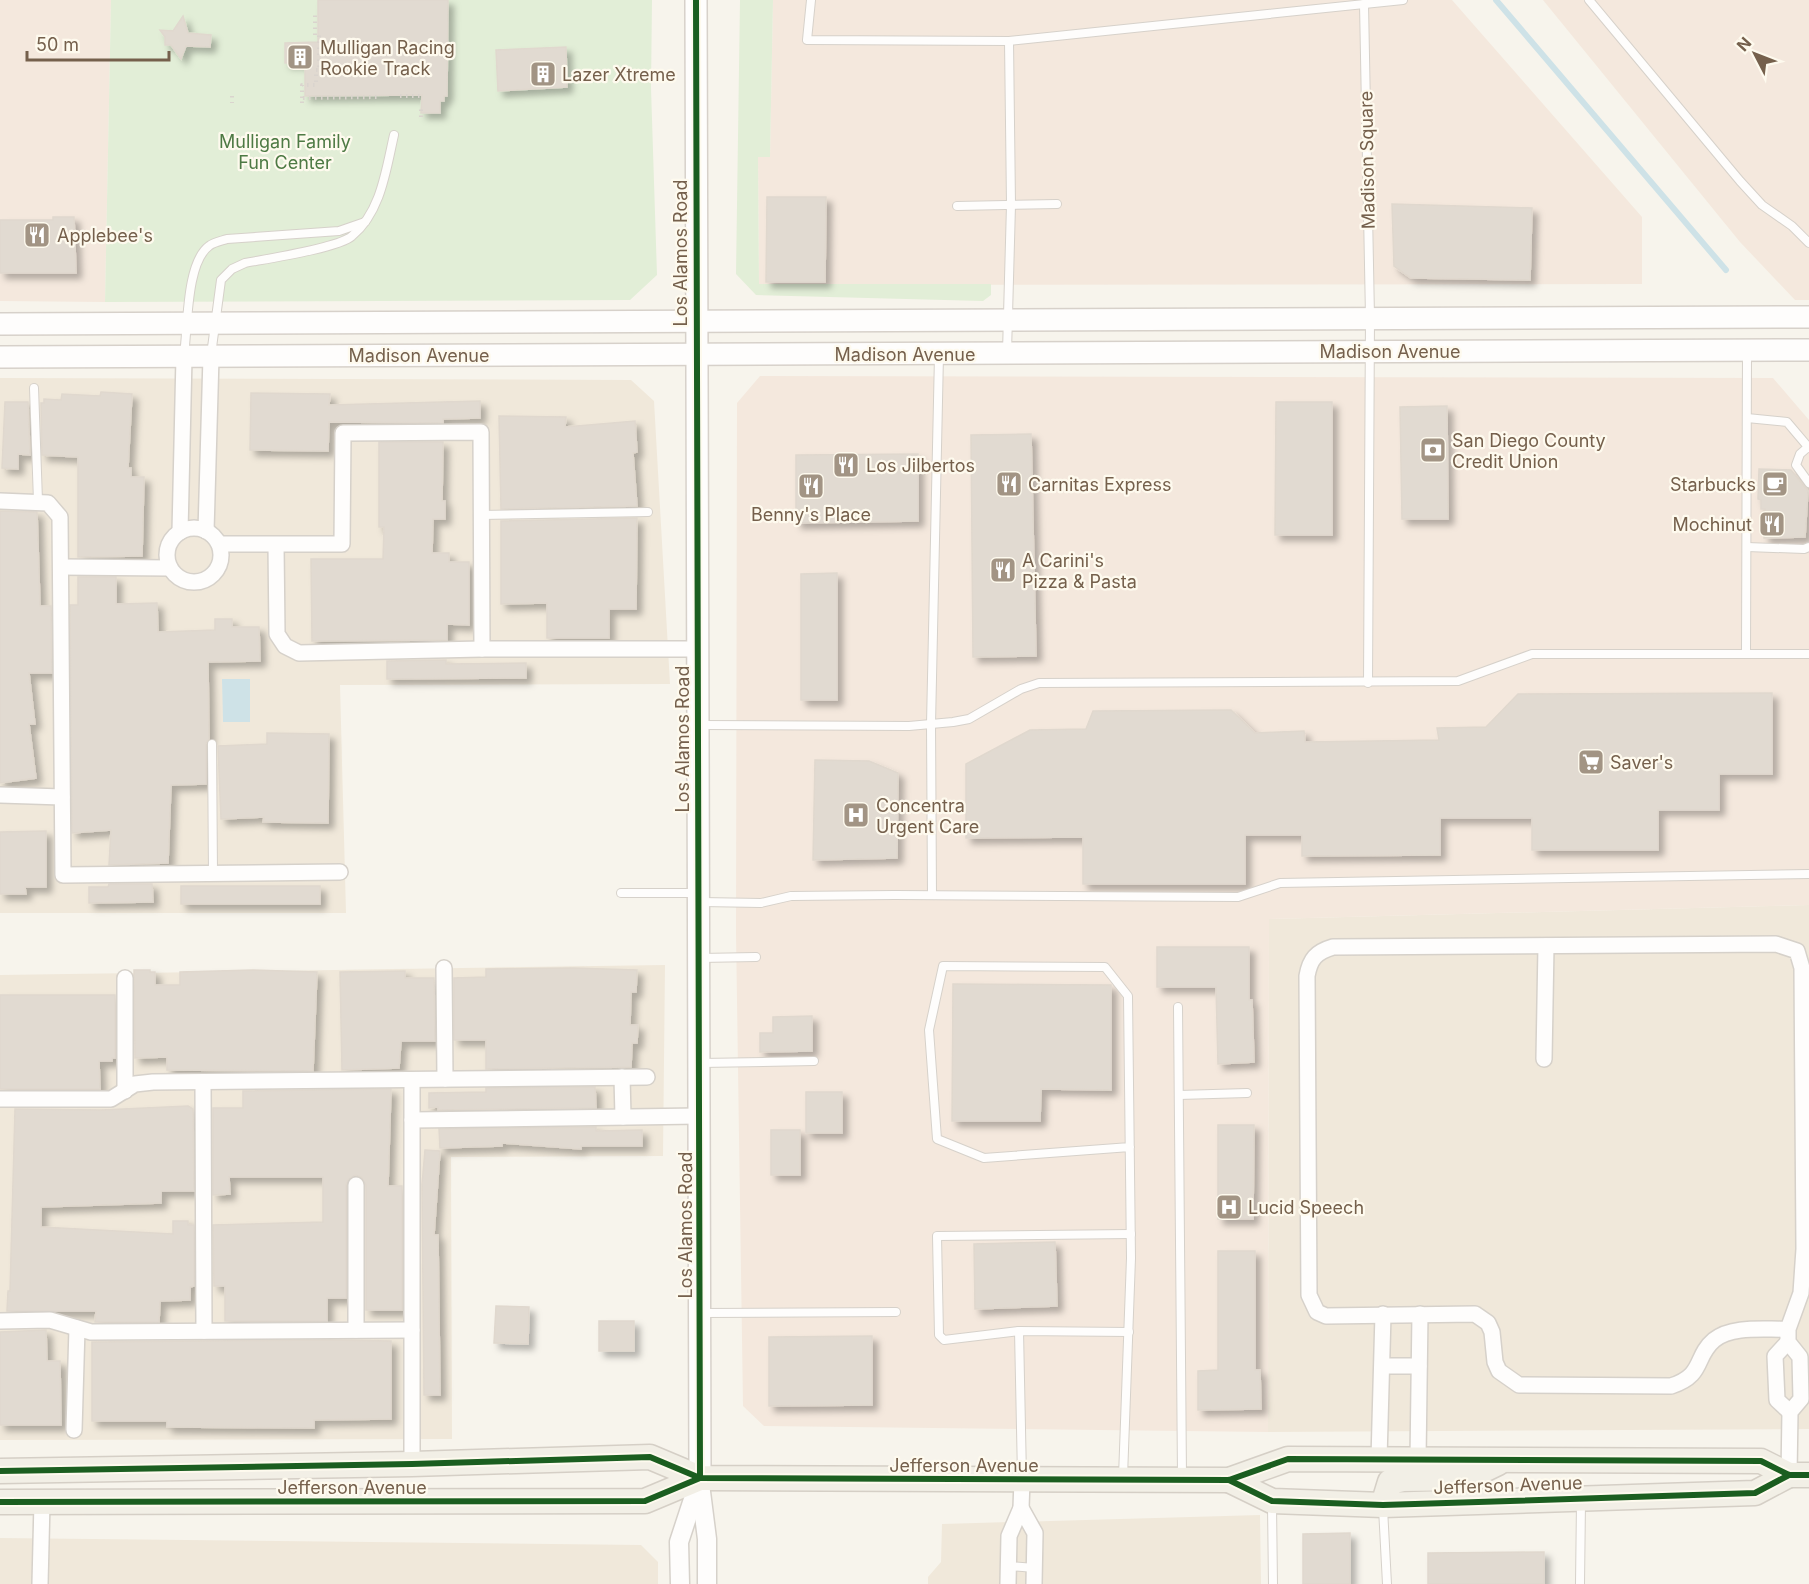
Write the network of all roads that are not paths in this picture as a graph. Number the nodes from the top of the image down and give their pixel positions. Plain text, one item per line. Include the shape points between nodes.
1 (696, 0) edge
2 (811, 0) edge
3 (1403, 0) edge
4 (1589, 0) edge
5 (1364, 4) junction
6 (1010, 41) junction
7 (394, 135) dead end
8 (1057, 204) dead end
9 (1011, 205) junction
10 (957, 206) dead end
11 (366, 221) junction
12 (1809, 243) edge
13 (1371, 317) junction
14 (1809, 317) edge
15 (1008, 319) junction
16 (695, 320) junction
17 (214, 323) junction
18 (0, 324) edge
19 (188, 324) junction
20 (1809, 350) edge
21 (1371, 351) junction
22 (1747, 351) junction
23 (696, 354) junction
24 (1007, 354) junction
25 (939, 355) junction
26 (0, 357) edge
27 (184, 357) junction
28 (211, 357) junction
29 (34, 388) dead end
30 (1747, 418) junction
31 (1808, 447) edge
32 (1809, 483) edge
33 (0, 501) edge
34 (38, 501) junction
35 (648, 512) dead end
36 (482, 515) junction
37 (206, 531) junction
38 (180, 532) junction
39 (219, 544) junction
40 (276, 545) junction
41 (1747, 547) junction
42 (1809, 547) edge
43 (61, 567) junction
44 (170, 568) junction
45 (482, 649) junction
46 (697, 649) junction
47 (1746, 653) junction
48 (1809, 654) edge
49 (1368, 683) junction
50 (931, 724) junction
51 (697, 725) junction
52 (212, 744) dead end
53 (0, 795) edge
54 (62, 798) junction
55 (340, 872) dead end
56 (213, 874) junction
57 (1809, 874) edge
58 (621, 893) dead end
59 (932, 895) junction
60 (698, 898) junction
61 (1546, 946) junction
62 (756, 957) dead end
63 (699, 958) junction
64 (444, 968) dead end
65 (125, 978) dead end
66 (1178, 1007) dead end
67 (1544, 1059) dead end
68 (814, 1061) dead end
69 (699, 1063) junction
70 (622, 1077) junction
71 (647, 1077) dead end
72 (445, 1079) junction
73 (412, 1080) junction
74 (203, 1082) junction
75 (125, 1090) junction
76 (1247, 1094) dead end
77 (1179, 1095) junction
78 (0, 1099) edge
79 (699, 1116) junction
80 (623, 1117) junction
81 (412, 1120) junction
82 (1130, 1148) junction
83 (356, 1185) dead end
84 (1131, 1234) junction
85 (896, 1312) dead end
86 (700, 1313) junction
87 (1383, 1314) junction
88 (1420, 1314) junction
89 (0, 1321) edge
90 (77, 1328) junction
91 (356, 1330) junction
92 (412, 1330) junction
93 (204, 1331) junction
94 (1019, 1331) junction
95 (1129, 1332) junction
96 (1788, 1335) junction
97 (1383, 1366) junction
98 (1419, 1366) junction
99 (1790, 1412) junction
100 (74, 1430) dead end
101 (1379, 1459) junction
102 (1418, 1459) junction
103 (1506, 1460) junction
104 (412, 1464) junction
105 (0, 1471) edge
106 (1799, 1475) edge
107 (700, 1478) junction
108 (1182, 1478) junction
109 (1123, 1479) junction
110 (1022, 1480) junction
111 (1228, 1480) junction
112 (1581, 1498) junction
113 (1272, 1501) junction
114 (0, 1502) edge
115 (42, 1502) junction
116 (1383, 1505) junction
117 (1022, 1508) junction
118 (1008, 1566) junction
119 (1035, 1568) junction
120 (40, 1584) edge
121 (680, 1584) edge
122 (707, 1584) edge
123 (1008, 1584) edge
124 (1034, 1584) edge
125 (1274, 1584) edge
126 (1387, 1584) edge
127 (1580, 1584) edge

1 - 16 main road, Los Alamos Road
2 - 6 lane via 807,40
3 - 5 lane
4 - 12 lane via 1740,181 1762,205
5 - 6 lane
5 - 13 lane, Madison Square
6 - 9 lane
7 - 11 lane via 378,200
8 - 9 lane
9 - 10 lane
9 - 15 lane
11 - 17 lane via 351,238 232,269 221,280
11 - 19 lane via 339,231 227,239 210,245 193,272
13 - 14 main road, Madison Avenue
13 - 15 main road, Madison Avenue
13 - 21 lane, Madison Square
15 - 16 main road, Madison Avenue
15 - 24 lane
16 - 17 main road, Madison Avenue
16 - 23 main road, Los Alamos Road
17 - 19 main road, Madison Avenue
17 - 28 lane
18 - 19 main road, Madison Avenue
19 - 27 lane
20 - 22 main road, Madison Avenue
21 - 22 main road, Madison Avenue
21 - 24 main road, Madison Avenue
21 - 49 lane, Madison Square
22 - 30 lane
23 - 25 main road, Madison Avenue
23 - 28 main road, Madison Avenue
23 - 46 main road, Los Alamos Road
24 - 25 main road, Madison Avenue
25 - 50 lane
26 - 27 main road, Madison Avenue
27 - 28 main road, Madison Avenue
27 - 38 street
28 - 37 street
29 - 34 lane
30 - 31 lane via 1787,422
30 - 41 lane
31 - 32 lane via 1796,465
33 - 34 street
34 - 43 street via 48,503 60,517
35 - 36 lane
36 - 40 street via 481,432 343,433 342,544
36 - 45 street
37 - 38 street via 193,528
37 - 39 street
38 - 44 street via 167,552
39 - 40 street
39 - 44 street via 221,561 206,580 190,582
40 - 45 street via 277,634 285,646 299,653
41 - 42 lane
41 - 47 lane
43 - 44 street
43 - 54 street
45 - 46 street
46 - 51 main road, Los Alamos Road
47 - 48 lane
47 - 49 lane via 1532,654 1458,681
49 - 50 lane via 1038,683 969,719
50 - 51 lane
50 - 59 lane
51 - 60 main road, Los Alamos Road
52 - 56 lane
53 - 54 street
54 - 56 street via 63,875
55 - 56 street
57 - 59 lane via 1280,883 1238,897
58 - 60 lane
59 - 60 lane via 791,896 761,903
60 - 63 main road, Los Alamos Road
61 - 67 street
61 - 87 street via 1333,947 1322,950 1309,963 1306,976 1309,1294 1317,1312 1326,1316
61 - 96 street via 1776,944 1797,951 1802,968 1804,1249 1801,1293
62 - 63 lane
63 - 69 main road, Los Alamos Road
64 - 72 street
65 - 75 street
66 - 77 lane
68 - 69 lane
69 - 79 main road, Los Alamos Road
70 - 71 street
70 - 72 street
70 - 80 street
72 - 73 street
73 - 74 street
73 - 81 street
74 - 75 street via 135,1084
74 - 93 street
75 - 78 street via 111,1099
76 - 77 lane
77 - 108 lane
79 - 80 street
79 - 86 main road, Los Alamos Road
80 - 81 street
81 - 92 street
82 - 82 lane via 1128,996 1105,967 943,966 929,1030 937,1140 984,1158
82 - 84 lane
83 - 91 street
84 - 94 lane via 937,1236 939,1335 944,1340
84 - 95 lane
85 - 86 lane
86 - 107 main road, Los Alamos Road
87 - 88 street
87 - 97 street
88 - 96 street via 1475,1314 1482,1318 1492,1332 1499,1371 1519,1385 1543,1387 1671,1386 1689,1378 1718,1337 1730,1333
88 - 98 street
89 - 90 street via 50,1320
90 - 93 street via 91,1332
90 - 100 street
91 - 92 street
91 - 93 street
92 - 104 street
94 - 95 lane
94 - 110 lane
95 - 109 lane
96 - 99 street via 1800,1357 1801,1399
96 - 99 street via 1775,1356 1777,1400
97 - 98 street
97 - 101 street
98 - 102 street
99 - 106 street
101 - 102 main road, Jefferson Avenue
101 - 111 main road, Jefferson Avenue via 1288,1459
102 - 103 main road, Jefferson Avenue
103 - 106 main road, Jefferson Avenue via 1761,1461
103 - 116 main road via 1467,1478 1390,1482
104 - 105 main road, Jefferson Avenue
104 - 107 main road, Jefferson Avenue via 650,1457
106 - 112 main road, Jefferson Avenue via 1755,1493
107 - 110 main road, Jefferson Avenue
107 - 115 main road, Jefferson Avenue via 645,1501
107 - 121 street via 679,1542
107 - 122 street
108 - 109 main road, Jefferson Avenue
108 - 111 main road, Jefferson Avenue
109 - 110 main road, Jefferson Avenue
110 - 117 street
111 - 113 main road, Jefferson Avenue
112 - 116 main road, Jefferson Avenue
112 - 127 lane
113 - 116 main road, Jefferson Avenue
113 - 125 lane
114 - 115 main road, Jefferson Avenue
115 - 120 street
116 - 126 lane
117 - 118 street via 1009,1536
117 - 119 street via 1035,1533
118 - 119 lane
118 - 123 street
119 - 124 street

